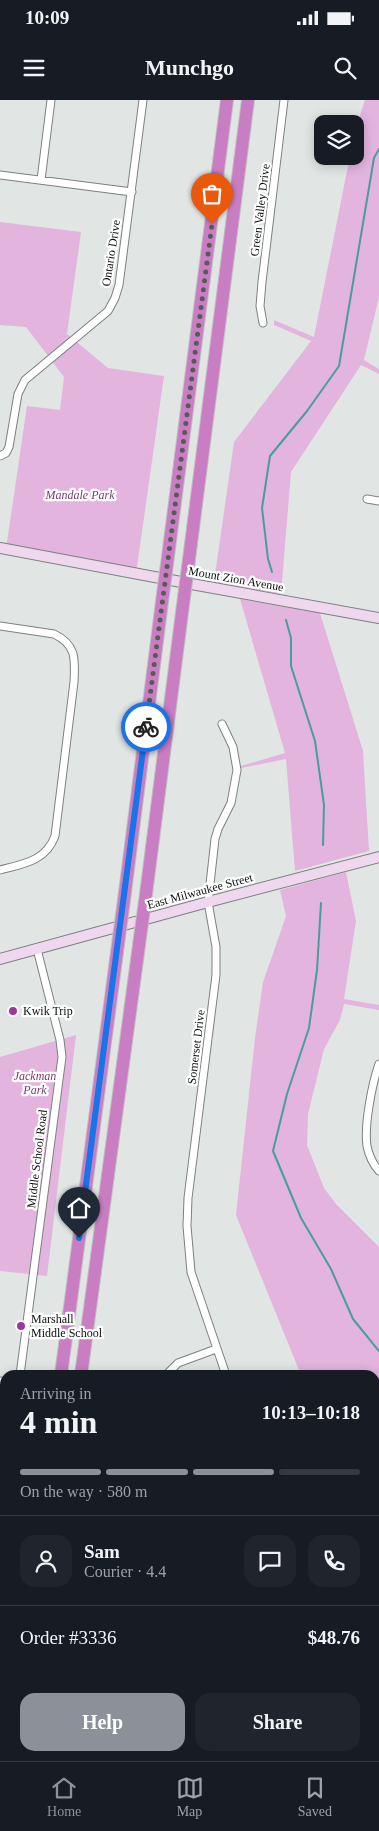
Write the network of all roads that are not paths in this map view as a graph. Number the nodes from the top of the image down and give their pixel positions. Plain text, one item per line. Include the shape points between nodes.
1 (51, 100) edge
2 (144, 100) edge
3 (227, 100) edge
4 (248, 100) edge
5 (284, 100) edge
6 (0, 175) edge
7 (41, 180) junction
8 (132, 192) junction
9 (263, 323) dead end
10 (2, 456) edge
11 (367, 499) dead end
12 (379, 501) edge
13 (0, 548) edge
14 (379, 618) edge
15 (0, 626) edge
16 (222, 724) dead end
17 (379, 857) edge
18 (0, 870) edge
19 (208, 902) junction
20 (37, 949) junction
21 (0, 959) edge
22 (379, 1064) edge
23 (379, 1171) edge
24 (216, 1349) junction
25 (21, 1370) edge
26 (62, 1370) edge
27 (82, 1370) edge
28 (171, 1370) edge
29 (224, 1370) edge

1 - 7 street
2 - 8 street, Ontario Drive
3 - 26 highway, bridge
4 - 27 highway, bridge
5 - 9 street, Green Valley Drive via 262,282 260,306
6 - 7 street
7 - 8 street
8 - 10 street, Ontario Drive via 115,298 108,310 25,380 18,394 9,447
11 - 12 street
13 - 14 main road, Mount Zion Avenue
15 - 18 street via 54,634 72,648 75,658 58,822 53,842 42,856 31,862
16 - 19 street, Somerset Drive via 233,747 237,770 231,803 215,839
17 - 19 main road, East Milwaukee Street
19 - 20 main road, East Milwaukee Street
19 - 24 street, Somerset Drive via 217,960 187,1226 191,1272
20 - 21 main road, East Milwaukee Street
20 - 25 street, Middle School Road via 62,1057
22 - 23 street via 367,1138 368,1153
24 - 28 street via 178,1363
24 - 29 street, Somerset Drive

